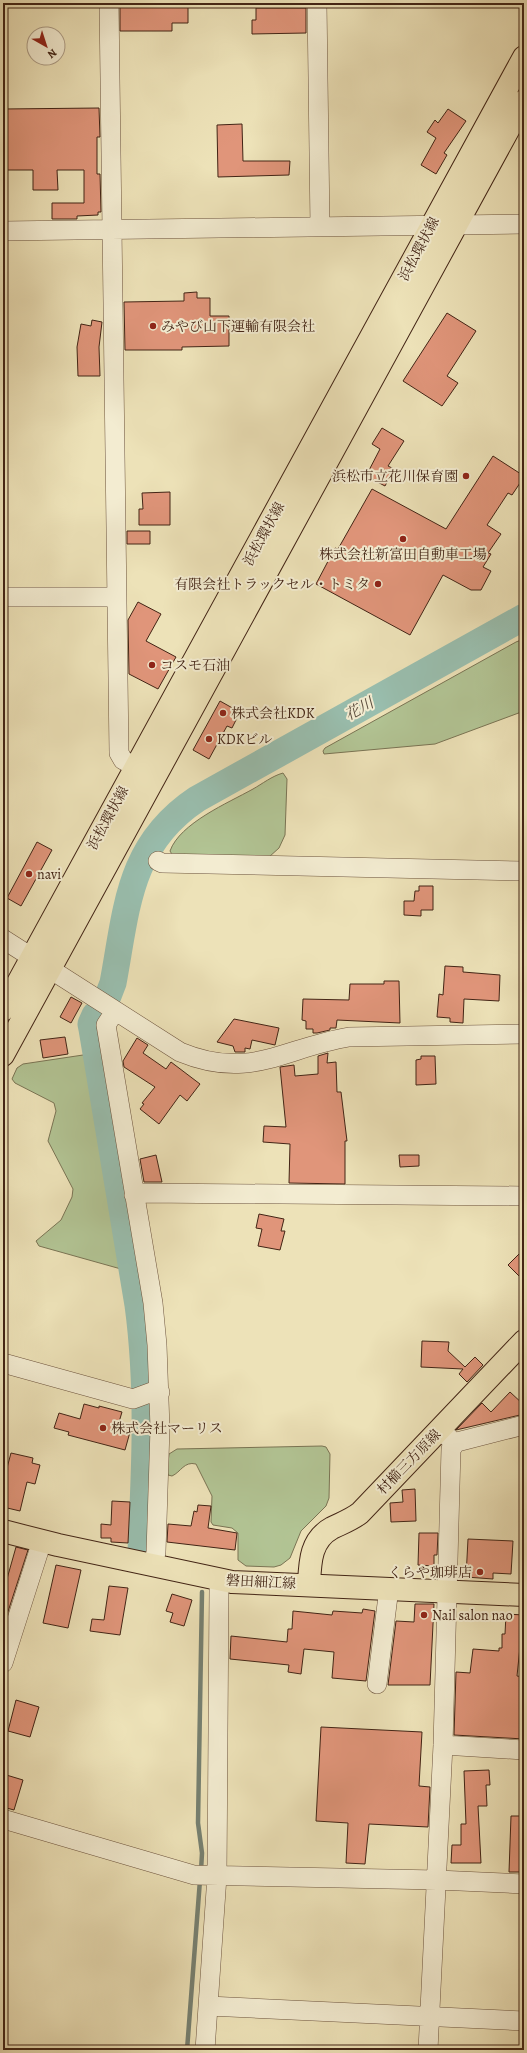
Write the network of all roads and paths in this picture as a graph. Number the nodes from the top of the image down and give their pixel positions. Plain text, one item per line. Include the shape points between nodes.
1 (109, 3) edge
2 (317, 3) edge
3 (524, 57) edge
4 (524, 101) edge
5 (456, 224) junction
6 (524, 224) edge
7 (432, 225) junction
8 (320, 226) junction
9 (112, 230) junction
10 (3, 231) edge
11 (3, 597) edge
12 (117, 597) junction
13 (136, 767) junction
14 (158, 861) dead end
15 (524, 871) edge
16 (3, 939) edge
17 (32, 958) junction
18 (50, 969) junction
19 (6, 996) edge
20 (115, 1010) junction
21 (524, 1034) edge
22 (3, 1054) edge
23 (134, 1195) junction
24 (524, 1196) edge
25 (524, 1341) edge
26 (3, 1363) edge
27 (150, 1394) junction
28 (524, 1425) edge
29 (448, 1437) junction
30 (3, 1532) edge
31 (42, 1541) junction
32 (153, 1566) junction
33 (221, 1580) junction
34 (309, 1585) junction
35 (389, 1588) junction
36 (447, 1591) junction
37 (524, 1595) edge
38 (3, 1663) edge
39 (377, 1684) dead end
40 (443, 1745) junction
41 (524, 1750) edge
42 (3, 1819) edge
43 (206, 1876) junction
44 (437, 1880) junction
45 (524, 1884) edge
46 (208, 2006) junction
47 (430, 2016) junction
48 (524, 2021) edge
49 (206, 2050) edge
50 (428, 2050) edge

1 - 9 street
2 - 8 street
3 - 7 main road, 浜松環状線
4 - 5 main road, 浜松環状線
5 - 6 street
5 - 7 street
5 - 18 main road, 浜松環状線
7 - 8 street
7 - 13 main road, 浜松環状線
8 - 9 street
9 - 10 street
9 - 12 street
11 - 12 street
12 - 13 street via 119,753 124,760
13 - 17 main road, 浜松環状線
14 - 15 street
16 - 17 street
17 - 18 street
17 - 19 main road, 浜松環状線
18 - 20 street
18 - 22 main road, 浜松環状線
20 - 21 street via 180,1052 197,1059 233,1065 257,1062 349,1037
20 - 23 street via 106,1026
23 - 24 street via 143,1193
23 - 27 street via 155,1324
25 - 29 main road, 村櫛三方原線
26 - 27 street via 133,1399
27 - 32 street via 156,1552
28 - 29 street via 457,1442
29 - 34 main road, 村櫛三方原線 via 360,1514 330,1529 317,1541 310,1558
29 - 36 street via 451,1449
30 - 31 main road, 磐田細江線
31 - 32 main road, 磐田細江線
31 - 38 street
32 - 33 main road, 磐田細江線
33 - 34 main road, 磐田細江線
33 - 43 street
34 - 35 main road, 磐田細江線
35 - 36 main road, 磐田細江線
35 - 39 street
36 - 37 main road, 磐田細江線
36 - 40 street
40 - 41 street
40 - 44 street
42 - 43 street
43 - 44 street
43 - 46 street
44 - 45 street
44 - 47 street
46 - 47 street
46 - 49 street
47 - 48 street
47 - 50 street

